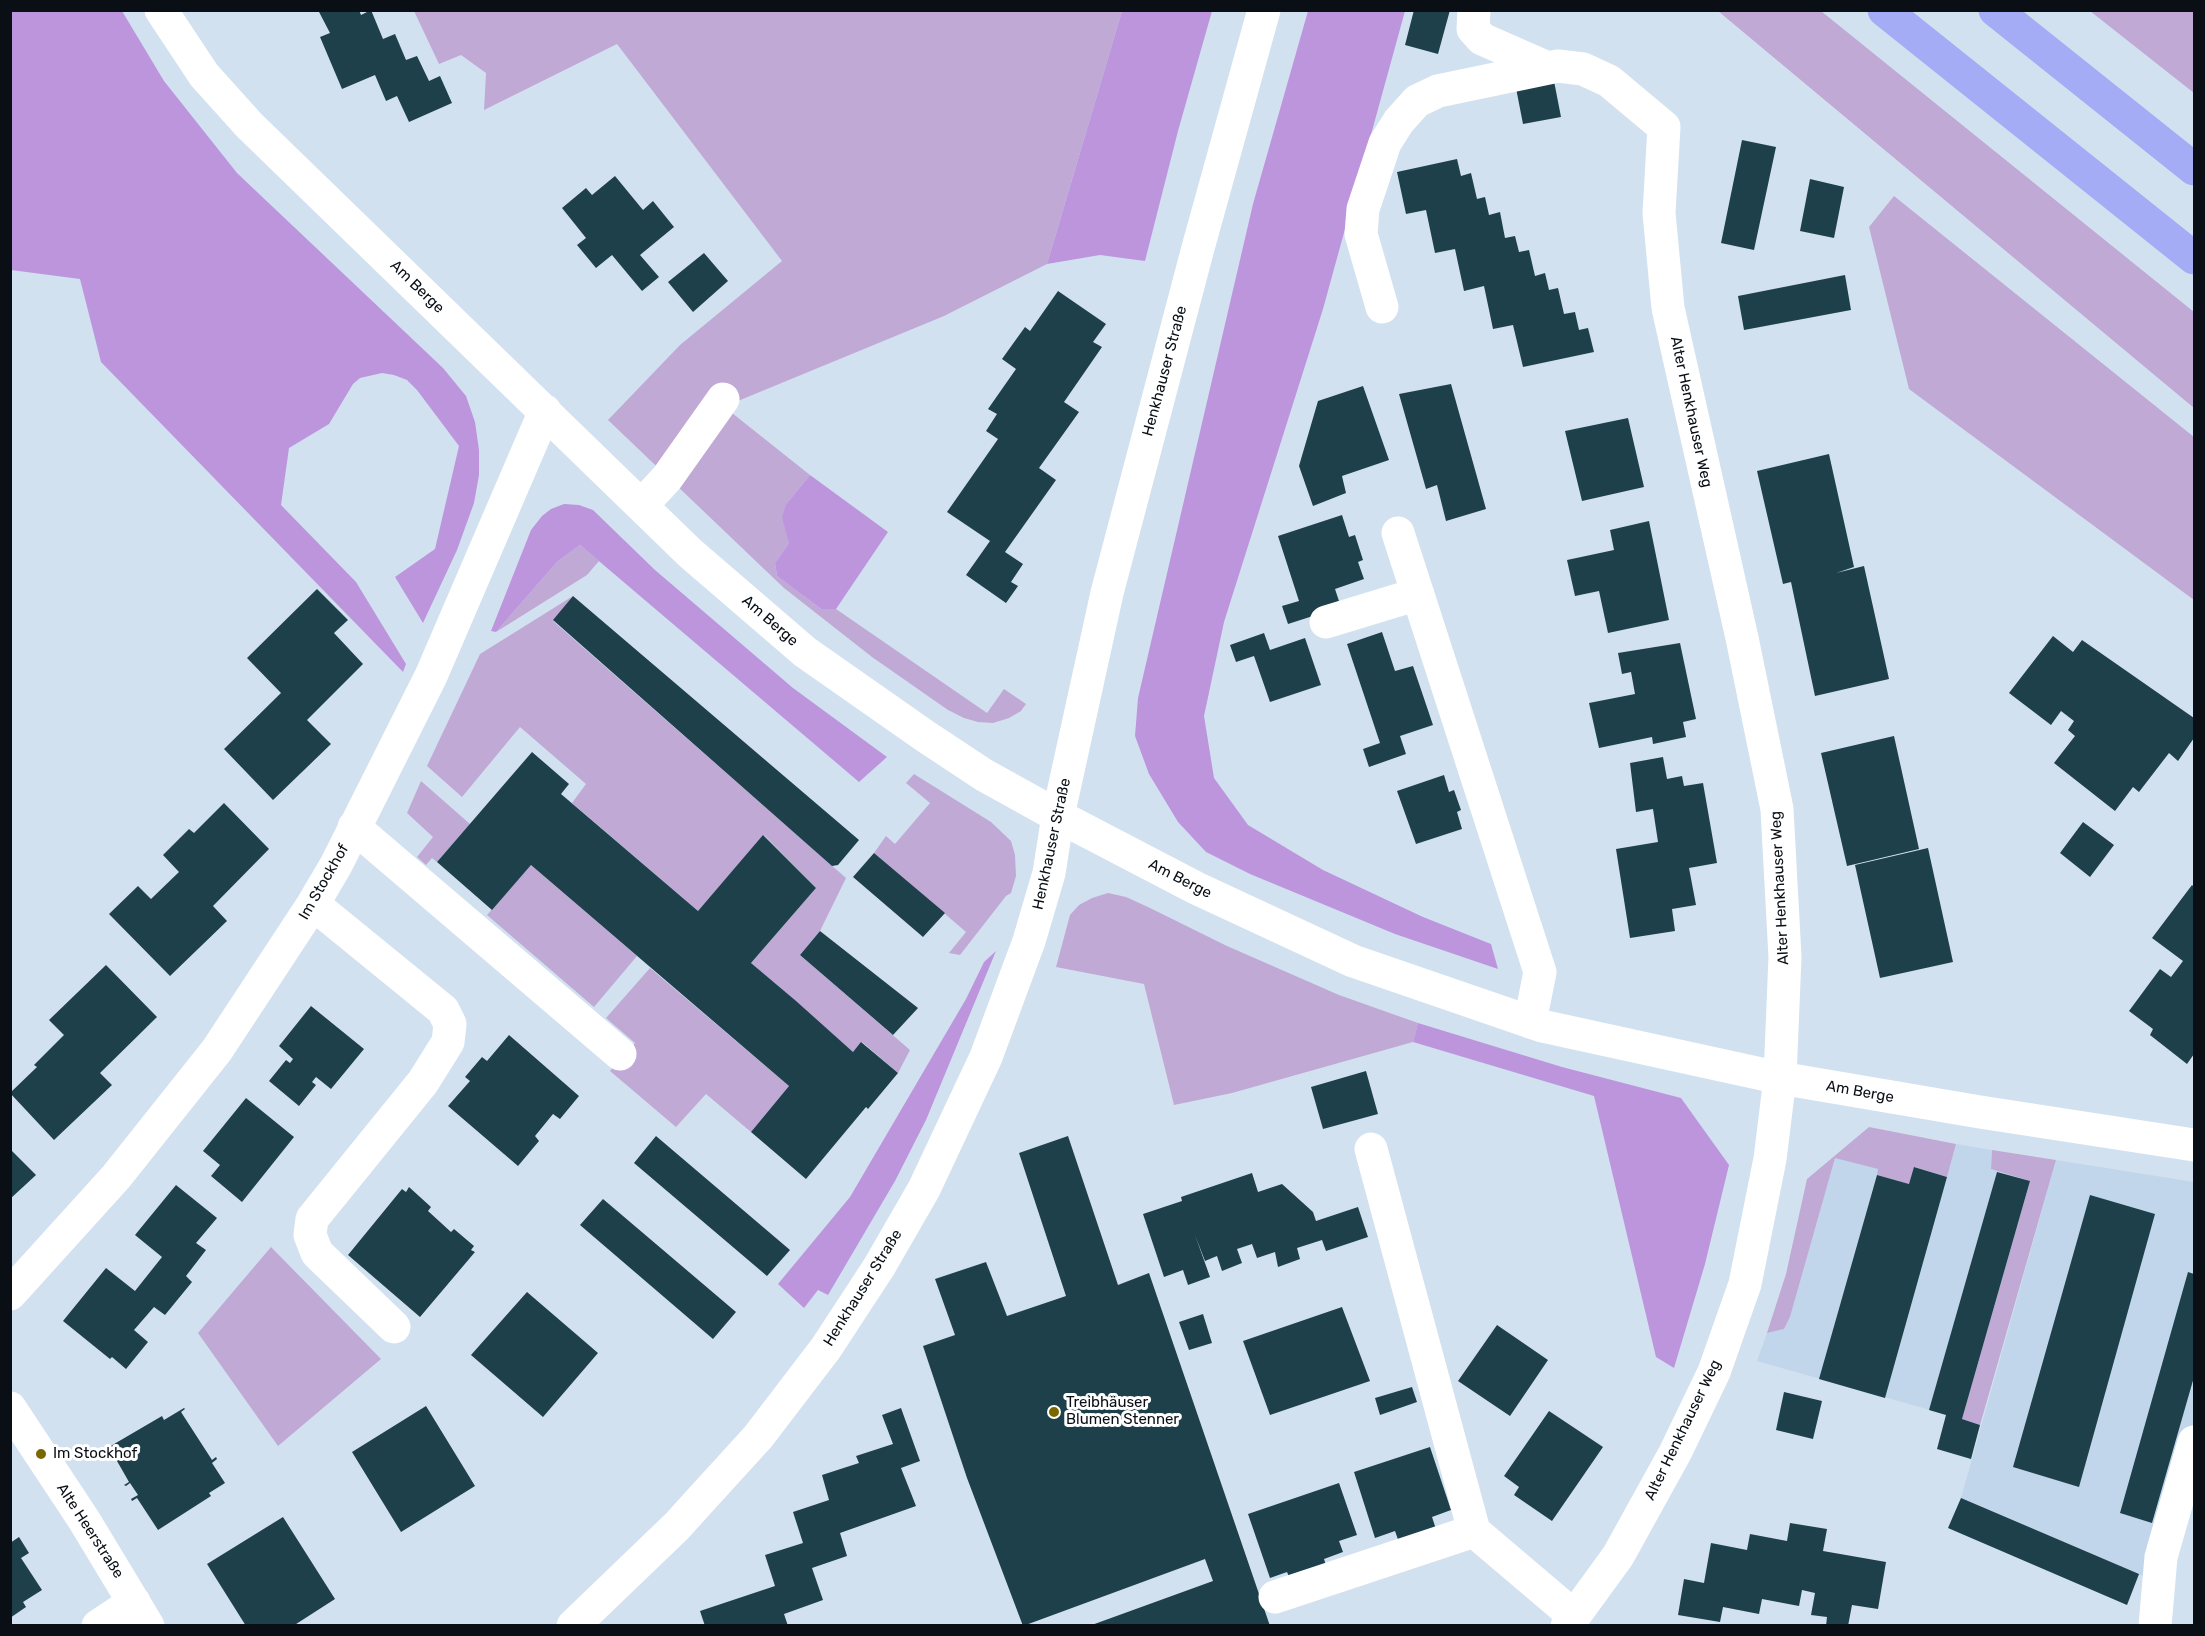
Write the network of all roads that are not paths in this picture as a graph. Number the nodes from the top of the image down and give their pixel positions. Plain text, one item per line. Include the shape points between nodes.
1 (160, 10) edge
2 (1264, 10) edge
3 (1474, 10) edge
4 (1884, 10) edge
5 (1995, 10) edge
6 (1548, 68) junction
7 (2194, 169) edge
8 (2194, 258) edge
9 (1382, 307) dead end
10 (723, 399) dead end
11 (545, 411) junction
12 (642, 505) junction
13 (1398, 533) dead end
14 (1418, 594) junction
15 (1326, 622) dead end
16 (1058, 816) junction
17 (354, 827) junction
18 (313, 904) junction
19 (1530, 1022) junction
20 (620, 1054) dead end
21 (1780, 1078) junction
22 (2194, 1145) edge
23 (1371, 1149) dead end
24 (10, 1294) edge
25 (394, 1327) dead end
26 (10, 1408) edge
27 (2194, 1442) edge
28 (1474, 1531) junction
29 (1275, 1598) dead end
30 (141, 1614) edge
31 (1578, 1619) edge
32 (98, 1626) edge
33 (573, 1626) edge
34 (2155, 1626) edge

1 - 11 street, Am Berge via 204,75 249,125
2 - 16 street, Henkhauser Straße via 1107,592
3 - 6 street via 1473,29 1482,39
4 - 8 highway
5 - 7 highway
6 - 9 street via 1438,91 1417,101 1399,121 1385,143 1363,209 1361,234
6 - 21 street, Alter Henkhauser Weg via 1582,69 1609,81 1664,127 1659,213 1668,308 1777,809 1785,957
10 - 12 street via 668,478
11 - 12 street, Am Berge
11 - 17 street, Im Stockhof via 431,676
12 - 16 street, Am Berge via 690,553 805,652 984,775
13 - 14 street
14 - 15 street
14 - 19 street via 1540,972
16 - 19 street, Am Berge via 1196,888 1353,961
16 - 33 street, Henkhauser Straße via 1038,912 986,1057 924,1189 879,1267 826,1348 758,1437 677,1526
17 - 18 street, Im Stockhof
17 - 20 street
18 - 24 street, Im Stockhof via 217,1050 116,1177
18 - 25 street via 443,1010 450,1024 448,1042 423,1082 312,1220 310,1235 317,1252
19 - 21 street, Am Berge
21 - 22 street, Am Berge
21 - 31 street, Alter Henkhauser Weg via 1770,1159 1745,1284 1713,1372 1675,1453
23 - 28 street
26 - 30 street, Alte Heerstraße
27 - 34 street via 2160,1557
28 - 29 street
28 - 31 street, Alter Henkhauser Weg
30 - 32 street

